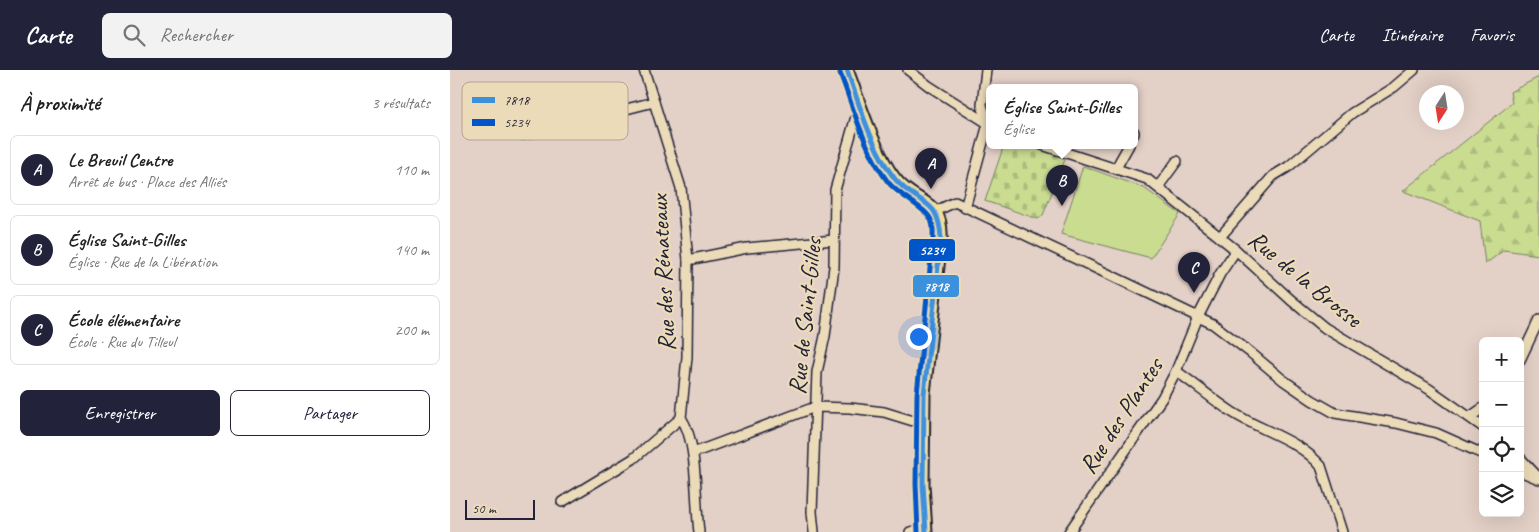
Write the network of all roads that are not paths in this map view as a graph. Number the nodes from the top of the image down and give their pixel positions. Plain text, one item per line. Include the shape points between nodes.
1 (644, 70) edge
2 (847, 70) edge
3 (908, 70) edge
4 (986, 70) edge
5 (1414, 70) edge
6 (654, 102) junction
7 (628, 109) edge
8 (862, 111) junction
9 (986, 116) edge
10 (986, 122) edge
11 (986, 134) edge
12 (1055, 149) edge
13 (1127, 149) edge
14 (1177, 161) dead end
15 (1116, 168) junction
16 (1158, 188) junction
17 (965, 208) junction
18 (936, 211) junction
19 (1220, 237) junction
20 (834, 240) junction
21 (1236, 250) junction
22 (688, 260) junction
23 (1198, 317) junction
24 (1539, 320) edge
25 (1524, 352) edge
26 (1176, 371) junction
27 (816, 407) junction
28 (1479, 411) edge
29 (1470, 417) junction
30 (681, 418) junction
31 (1479, 423) edge
32 (923, 424) junction
33 (1479, 452) edge
34 (693, 453) junction
35 (1524, 462) edge
36 (1522, 472) edge
37 (1539, 479) edge
38 (562, 502) dead end
39 (925, 530) edge
40 (699, 532) edge
41 (814, 532) edge
42 (910, 532) edge
43 (1069, 532) edge
44 (1342, 532) edge

1 - 6 street, Rue des Rénateaux
2 - 8 main road
3 - 10 street
4 - 9 street via 982,105
5 - 19 street via 1394,87 1352,112 1273,176
6 - 7 street
6 - 22 street, Rue des Rénateaux via 681,188
8 - 18 main road via 891,173 910,193
8 - 20 street, Rue de Saint-Gilles via 857,114 835,190
11 - 17 street
12 - 15 street, Rue de la Brosse
13 - 15 street
14 - 16 street
15 - 16 street, Rue de la Brosse via 1148,179
16 - 19 street, Rue de la Brosse
17 - 18 street via 955,202
17 - 23 street
18 - 32 main road via 941,231
19 - 21 street, Rue de la Brosse
20 - 22 street via 747,248
20 - 27 street, Rue de Saint-Gilles via 831,298 817,372
21 - 23 street, Rue des Plantes
21 - 29 street, Rue de la Brosse via 1325,328
22 - 30 street, Rue des Rénateaux via 687,358
23 - 26 street, Rue des Plantes
23 - 33 street via 1213,324 1283,380 1335,413 1436,433
24 - 25 street
26 - 43 street, Rue des Plantes via 1162,398
26 - 44 street via 1233,412 1314,457 1321,466
27 - 32 street via 884,412
27 - 34 street
27 - 41 street, Rue de Saint-Gilles
28 - 29 street
29 - 31 street, Rue de la Brosse
30 - 34 street, Rue des Rénateaux
30 - 38 street via 633,459
32 - 39 main road
34 - 40 street, Rue des Rénateaux
35 - 37 street
36 - 37 street
39 - 42 street

